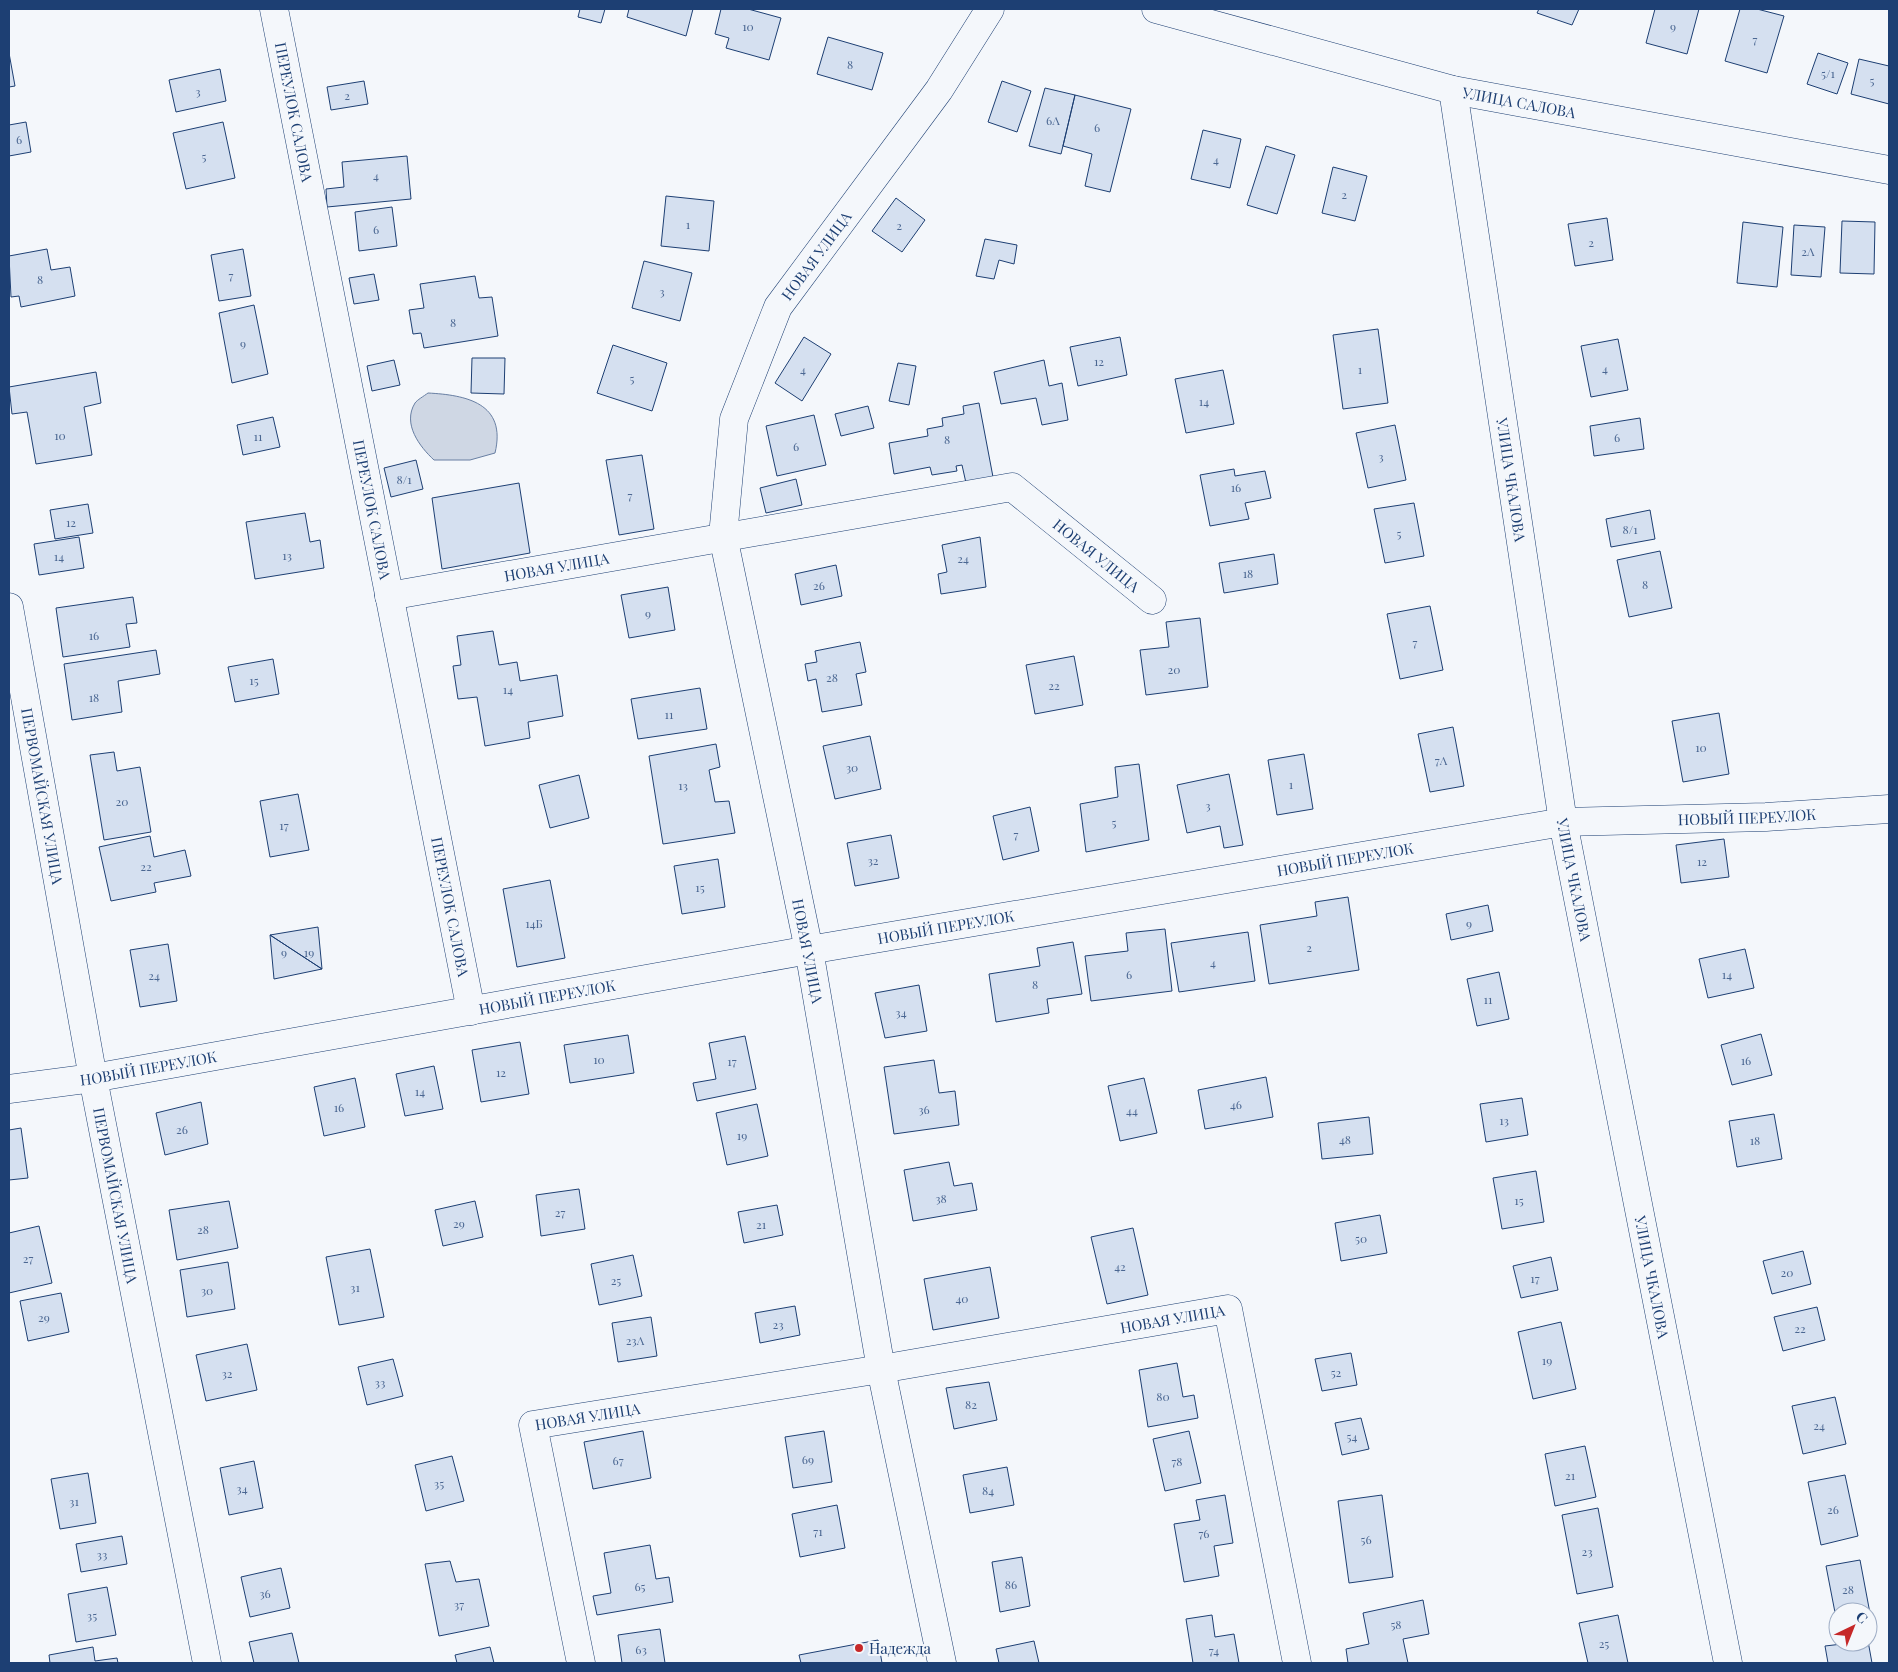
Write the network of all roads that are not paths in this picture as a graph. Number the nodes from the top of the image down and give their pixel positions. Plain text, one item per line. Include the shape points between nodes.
1 (274, 9) edge
2 (990, 9) edge
3 (1156, 9) edge
4 (1453, 90) junction
5 (1889, 170) edge
6 (723, 536) junction
7 (389, 596) junction
8 (1152, 600) dead end
9 (9, 606) edge
10 (1889, 809) edge
11 (1563, 822) junction
12 (809, 950) junction
13 (470, 1011) junction
14 (93, 1078) junction
15 (9, 1089) edge
16 (881, 1369) junction
17 (207, 1663) edge
18 (580, 1663) edge
19 (942, 1663) edge
20 (1297, 1663) edge
21 (1728, 1663) edge

1 - 7 street, ПЕРЕУЛОК САЛОВА
2 - 6 street, НОВАЯ УЛИЦА via 939,90 778,307 734,419
3 - 4 street, УЛИЦА САЛОВА
4 - 5 street, УЛИЦА САЛОВА
4 - 11 street, УЛИЦА ЧКАЛОВА
6 - 7 street, НОВАЯ УЛИЦА
6 - 8 street, НОВАЯ УЛИЦА via 1012,487
6 - 12 street, НОВАЯ УЛИЦА
7 - 13 street, ПЕРЕУЛОК САЛОВА
9 - 14 street, ПЕРВОМАЙСКАЯ УЛИЦА
10 - 11 street, НОВЫЙ ПЕРЕУЛОК via 1766,817
11 - 12 street, НОВЫЙ ПЕРЕУЛОК
11 - 21 street, УЛИЦА ЧКАЛОВА
12 - 13 street, НОВЫЙ ПЕРЕУЛОК
12 - 16 street, НОВАЯ УЛИЦА
13 - 14 street, НОВЫЙ ПЕРЕУЛОК
14 - 15 street, НОВЫЙ ПЕРЕУЛОК
14 - 17 street, ПЕРВОМАЙСКАЯ УЛИЦА
16 - 18 street, НОВАЯ УЛИЦА via 533,1425
16 - 19 street, НОВАЯ УЛИЦА
16 - 20 street, НОВАЯ УЛИЦА via 1228,1309

